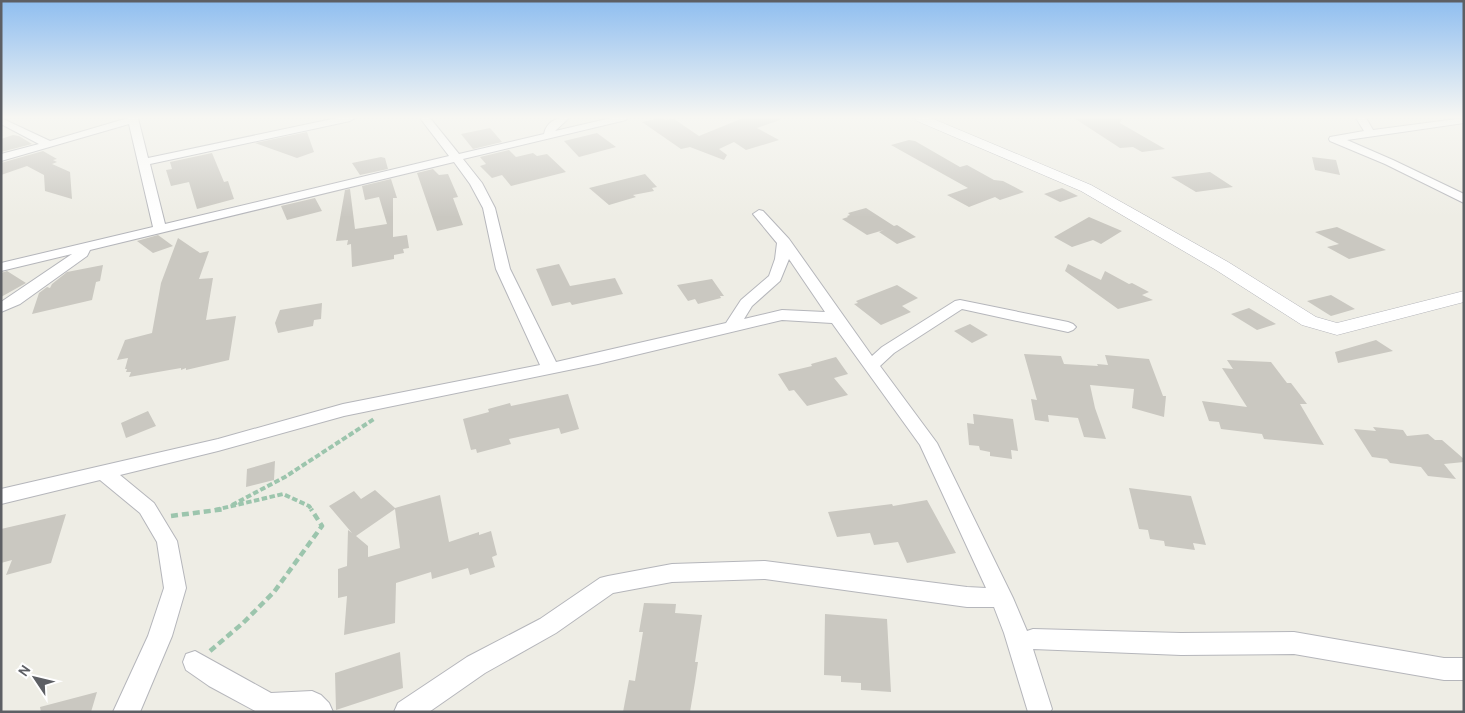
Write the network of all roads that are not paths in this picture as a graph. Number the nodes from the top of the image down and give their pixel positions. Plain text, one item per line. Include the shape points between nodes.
1 (24, 151) edge
2 (141, 151) edge
3 (194, 151) edge
4 (450, 151) edge
5 (482, 151) edge
6 (999, 151) edge
7 (1364, 151) edge
8 (1, 158) edge
9 (455, 158) junction
10 (144, 162) junction
11 (1461, 196) edge
12 (759, 214) dead end
13 (160, 228) junction
14 (784, 242) junction
15 (86, 247) junction
16 (1, 267) edge
17 (1464, 296) edge
18 (1, 308) edge
19 (837, 319) junction
20 (732, 326) junction
21 (1068, 326) dead end
22 (872, 365) junction
23 (550, 368) junction
24 (104, 472) junction
25 (1, 497) edge
26 (1002, 598) junction
27 (1033, 639) dead end
28 (195, 662) road end
29 (1464, 669) edge
30 (1038, 709) dead end
31 (126, 712) edge
32 (320, 712) edge
33 (407, 712) edge

1 - 8 street
2 - 10 street
3 - 10 street
4 - 9 street
5 - 9 street
6 - 17 street via 1086,188 1222,266 1309,321 1337,329
7 - 11 street
9 - 13 street
9 - 23 street via 476,183 488,208 503,269
10 - 13 street
12 - 14 street
13 - 15 street
14 - 19 street
14 - 20 street via 775,278 746,303
15 - 16 street
15 - 18 street via 48,278
19 - 20 street via 782,315
19 - 22 street
20 - 23 street
21 - 22 street via 960,304 888,350
22 - 26 street via 928,443
23 - 24 street via 343,410
24 - 25 street
24 - 31 street via 147,508 167,541 176,588 160,636
26 - 30 street via 1016,633
26 - 33 street via 967,597 765,570 672,572 608,585 548,626 476,664
27 - 29 street via 1181,644 1294,643 1444,669
28 - 32 street via 269,705 312,702

